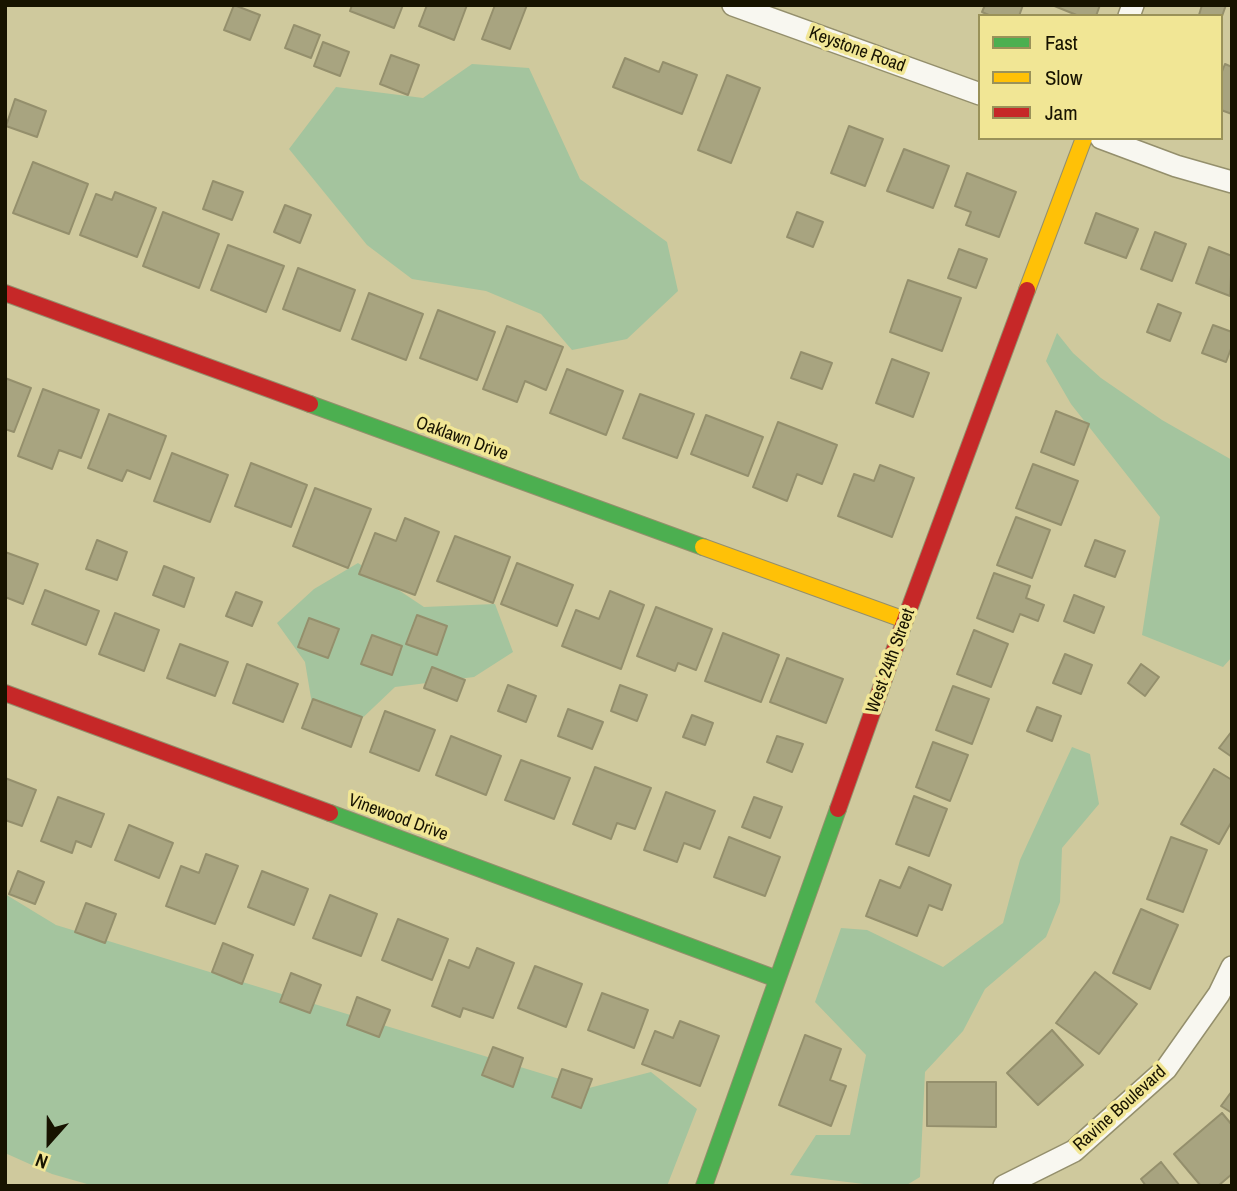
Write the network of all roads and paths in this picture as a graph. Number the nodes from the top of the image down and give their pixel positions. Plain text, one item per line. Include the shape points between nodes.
1 (733, 5) edge
2 (978, 93) edge
3 (1083, 140) edge
4 (1106, 140) edge
5 (1232, 182) edge
6 (5, 293) edge
7 (905, 620) junction
8 (5, 692) edge
9 (1232, 967) edge
10 (778, 979) junction
11 (704, 1186) edge
12 (1004, 1186) edge

1 - 2 street, Keystone Road
3 - 7 street, West 24th Street
4 - 5 street
6 - 7 street, Oaklawn Drive
7 - 10 street, West 24th Street
8 - 10 street, Vinewood Drive
9 - 12 street, Ravine Boulevard via 1219,994 1166,1069 1074,1151
10 - 11 street, West 24th Street

